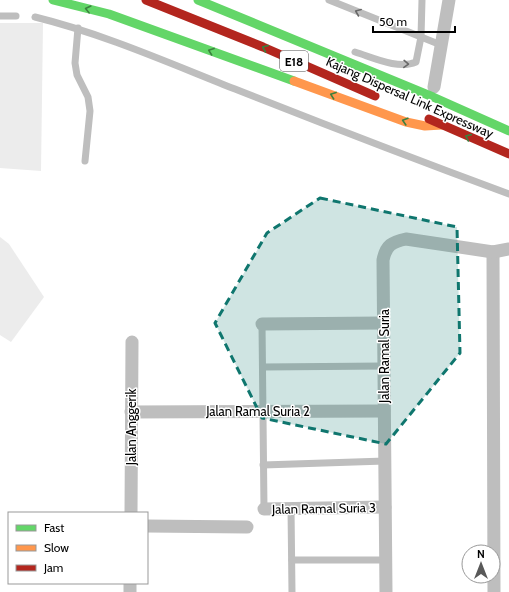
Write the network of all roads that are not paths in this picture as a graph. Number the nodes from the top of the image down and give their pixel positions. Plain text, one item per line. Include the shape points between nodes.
1 (53, 0) edge
2 (146, 0) edge
3 (198, 0) edge
4 (329, 0) edge
5 (422, 0) edge
6 (449, 0) edge
7 (0, 16) edge
8 (16, 16) dead end
9 (35, 18) dead end
10 (78, 28) junction
11 (420, 37) junction
12 (441, 45) junction
13 (351, 50) joint
14 (405, 74) dead end
15 (434, 87) dead end
16 (384, 100) dead end
17 (420, 116) dead end
18 (442, 125) junction
19 (509, 131) edge
20 (509, 154) edge
21 (85, 161) dead end
22 (509, 194) edge
23 (509, 249) edge
24 (492, 252) junction
25 (384, 323) junction
26 (262, 324) joint
27 (132, 342) dead end
28 (384, 366) junction
29 (263, 367) junction
30 (263, 411) junction
31 (384, 411) junction
32 (131, 412) junction
33 (385, 462) junction
34 (263, 465) junction
35 (385, 507) junction
36 (291, 508) junction
37 (264, 509) joint
38 (131, 512) edge
39 (148, 526) edge
40 (247, 527) dead end
41 (292, 560) junction
42 (386, 560) junction
43 (292, 592) edge
44 (386, 592) edge
45 (494, 592) edge

18 -> 1 highway via 425,126 406,122 108,14
16 -> 2 highway, Kajang Dispersal Link Expressway / E18
3 - 19 highway, Kajang Dispersal Link Expressway / E18
11 -> 4 lane
5 - 11 lane
6 - 12 street
7 - 8 lane
9 - 10 lane
10 - 21 lane via 75,63 77,75 88,97 90,111
10 - 22 lane
11 - 12 lane
13 -> 11 lane via 386,61 410,65 418,58
12 - 15 street
13 - 14 highway
17 - 18 highway, Kajang Dispersal Link Expressway
20 -> 18 highway, Kajang Dispersal Link Expressway
23 - 24 street, Jalan Ramal Suria
24 - 25 street, Jalan Ramal Suria via 406,240 394,241 386,248 383,260
24 - 45 street
25 - 26 street
25 - 28 street, Jalan Ramal Suria
26 - 29 lane
27 - 32 street, Jalan Anggerik
28 - 29 lane
28 - 31 street, Jalan Ramal Suria
29 - 30 lane
30 - 31 street, Jalan Ramal Suria 2
30 - 32 street, Jalan Ramal Suria 2
30 - 34 lane
31 - 33 street, Jalan Ramal Suria
32 - 38 street, Jalan Anggerik
33 - 34 lane
33 - 35 street, Jalan Ramal Suria
34 - 37 lane
35 - 36 street, Jalan Ramal Suria 3
35 - 42 street, Jalan Ramal Suria
36 - 37 street, Jalan Ramal Suria 3
36 - 41 lane
39 - 40 street
41 - 42 lane
41 - 43 lane
42 - 44 street, Jalan Ramal Suria

